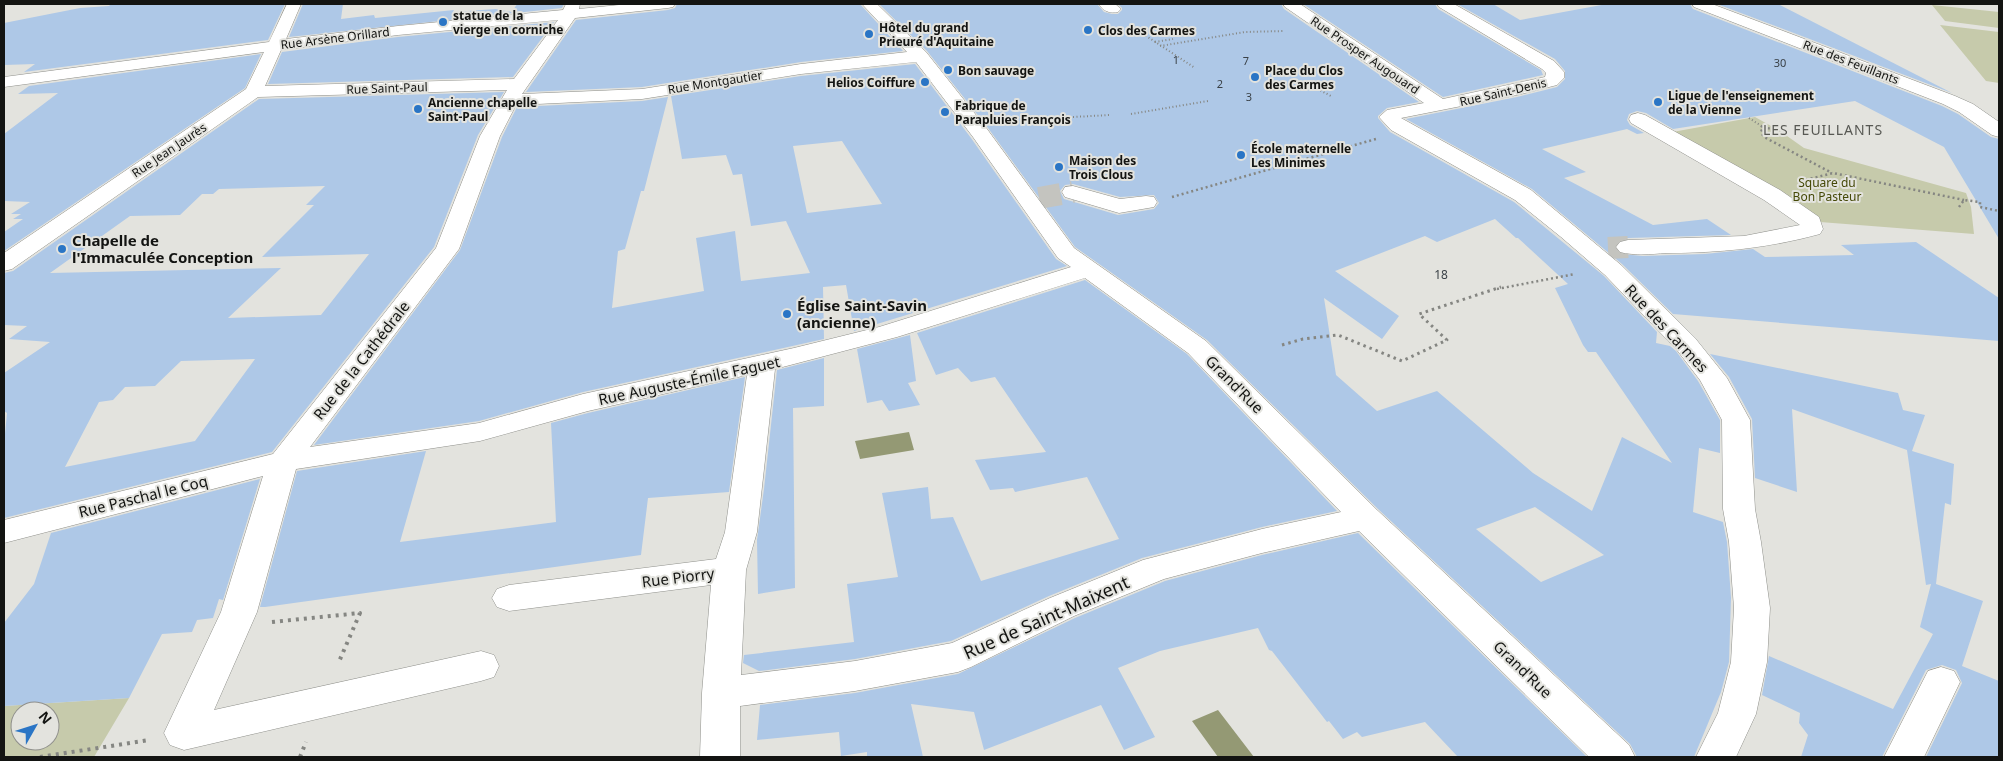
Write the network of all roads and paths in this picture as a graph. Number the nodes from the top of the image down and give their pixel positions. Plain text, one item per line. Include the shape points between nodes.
1 (294, 4) edge
2 (668, 4) edge
3 (869, 4) edge
4 (1290, 4) edge
5 (1444, 4) edge
6 (1698, 4) edge
7 (1110, 6) edge
8 (570, 10) edge
9 (1325, 28) junction
10 (1173, 38) dead end
11 (1154, 42) junction
12 (276, 45) junction
13 (1160, 46) junction
14 (920, 56) junction
15 (1195, 68) dead end
16 (4, 82) edge
17 (1308, 84) dead end
18 (254, 92) junction
19 (515, 92) junction
20 (1331, 96) dead end
21 (1208, 102) dead end
22 (1440, 105) junction
23 (1131, 114) dead end
24 (1110, 115) dead end
25 (1073, 117) dead end
26 (1748, 118) dead end
27 (1638, 119) dead end
28 (1763, 128) junction
29 (1403, 129) junction
30 (1780, 131) dead end
31 (1999, 131) edge
32 (1833, 173) junction
33 (1073, 192) tunnel mouth
34 (1772, 195) junction
35 (1168, 198) dead end
36 (1964, 200) junction
37 (1146, 202) dead end
38 (1959, 207) dead end
39 (1999, 211) edge
40 (1609, 254) junction
41 (4, 264) edge
42 (1089, 269) junction
43 (1282, 345) dead end
44 (762, 364) junction
45 (283, 462) junction
46 (1366, 518) junction
47 (4, 531) edge
48 (729, 570) junction
49 (509, 598) dead end
50 (232, 626) junction
51 (481, 666) dead end
52 (1941, 682) dead end
53 (721, 693) junction
54 (323, 702) junction
55 (184, 734) junction
56 (40, 757) edge
57 (720, 757) edge
58 (1615, 757) edge
59 (1716, 757) edge
60 (1904, 757) edge

1 - 12 street
2 - 8 street, Rue Arsène Orillard
3 - 14 street, Grand'Rue
4 - 9 street, Rue Prosper Augouard
5 - 22 street, Rue Saint-Denis via 1548,65 1556,75 1550,81 1517,90
6 - 31 street, Rue des Feuillants via 1949,100
7 - 11 path via 1115,14
8 - 12 street, Rue Arsène Orillard via 457,17
8 - 19 street, Rue de la Cathédrale
9 - 13 path via 1245,32
9 - 22 street, Rue Prosper Augouard
10 - 11 path
11 - 13 path
12 - 16 street, Rue Arsène Orillard
12 - 18 street
13 - 15 path
14 - 19 street, Rue Montgautier via 801,69 642,94
14 - 42 street, Grand'Rue via 980,132 1066,253
17 - 20 path
18 - 19 street, Rue Saint-Paul
18 - 41 street, Rue Jean Jaurès
19 - 45 street, Rue de la Cathédrale via 490,136 447,249
21 - 23 path
22 - 29 street, Rue Saint-Denis via 1388,117
24 - 25 path
26 - 28 path
27 - 34 street
28 - 30 path
28 - 32 path via 1764,137
29 - 35 path
29 - 40 street, Rue des Carmes via 1523,195
32 - 34 path via 1812,177
32 - 36 path
33 - 37 street via 1119,206
34 - 40 street via 1811,222 1812,229 1726,246
36 - 38 path
36 - 39 path via 1980,202 1980,207
40 - 43 path via 1588,271 1505,286 1419,314 1447,340 1402,361 1338,335
40 - 59 street, Rue des Carmes via 1713,378 1736,420 1739,509 1752,608 1749,662 1737,714
42 - 44 street, Rue Auguste-Émile Faguet via 888,332
42 - 46 street, Grand'Rue via 1197,346
44 - 45 street, Rue Auguste-Émile Faguet via 583,403 480,432
44 - 48 street, Rue Piorry via 741,532
45 - 47 street, Rue Paschal le Coq
45 - 50 street, Rue de la Cathédrale via 239,612
46 - 53 street, Rue de Saint-Maixent via 1155,569 1062,607 958,657 855,676
46 - 58 street, Grand'Rue
48 - 49 street, Rue Piorry
48 - 53 street
50 - 54 path via 360,613
50 - 55 street, Rue de la Cathédrale
51 - 54 street
52 - 60 street
53 - 57 street
54 - 55 street
55 - 56 path

